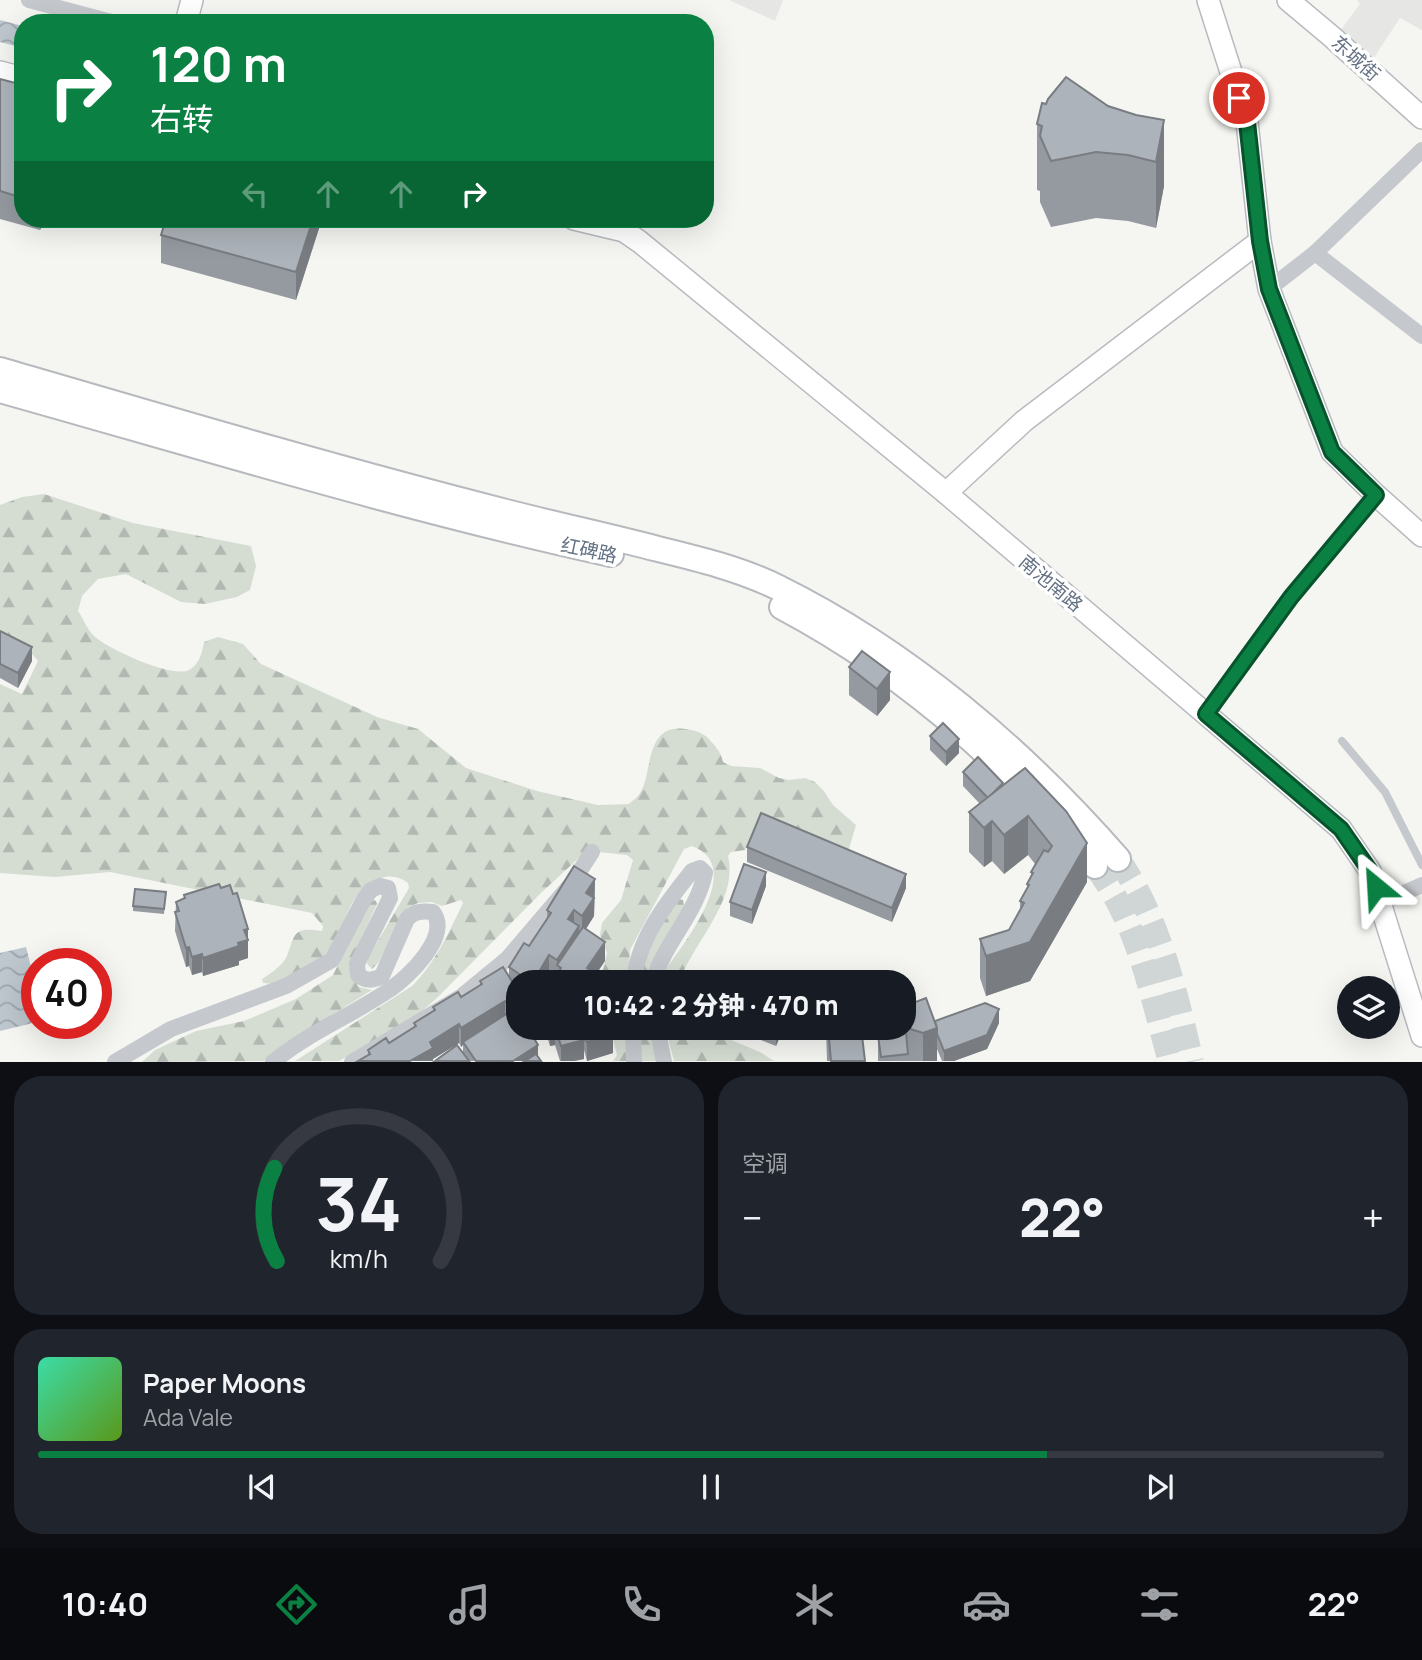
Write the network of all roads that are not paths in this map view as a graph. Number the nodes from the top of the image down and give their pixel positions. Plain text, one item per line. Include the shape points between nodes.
1 (29, 0) edge
2 (1208, 0) edge
3 (1288, 0) edge
4 (81, 14) edge
5 (1422, 118) edge
6 (1422, 150) edge
7 (612, 228) edge
8 (1260, 241) junction
9 (1315, 253) junction
10 (1269, 289) junction
11 (1422, 336) edge
12 (0, 370) edge
13 (0, 390) edge
14 (946, 493) junction
15 (1376, 495) junction
16 (1422, 536) edge
17 (1206, 714) junction
18 (1342, 741) dead end
19 (592, 852) dead end
20 (1422, 865) edge
21 (1422, 885) edge
22 (1381, 903) junction
23 (637, 970) edge
24 (656, 970) edge
25 (1422, 1037) edge
26 (634, 1040) edge
27 (660, 1040) edge
28 (115, 1062) edge
29 (273, 1062) edge
30 (352, 1062) edge
31 (634, 1062) edge
32 (664, 1062) edge

1 - 4 street
2 - 8 street via 1247,122
3 - 5 street, 东城街
6 - 9 street
7 - 14 street, 南池南路 via 640,242
8 - 10 street
8 - 14 street via 1024,421
9 - 10 street
9 - 11 street
10 - 15 street via 1332,452
12 - 13 main road, 红碑路 via 468,502 693,557 774,585 881,647 929,682 1047,783 1106,862 922,697 846,645 766,599 706,577 495,528
14 - 17 street, 南池南路
15 - 16 street
15 - 17 street via 1291,597
17 - 22 street, 南池南路 via 1341,829 1370,871
18 - 20 lane via 1385,792
19 - 30 street via 507,960 462,996
21 - 22 street
22 - 25 street, 南池南路
23 - 24 street via 658,917 692,871 700,868 705,873 703,884
26 - 31 street
27 - 32 street
28 - 29 street via 171,1028 286,986 325,965 339,950 371,890 388,888 390,898 357,964 358,975 364,979 382,976 411,914 433,912 439,928 406,977

